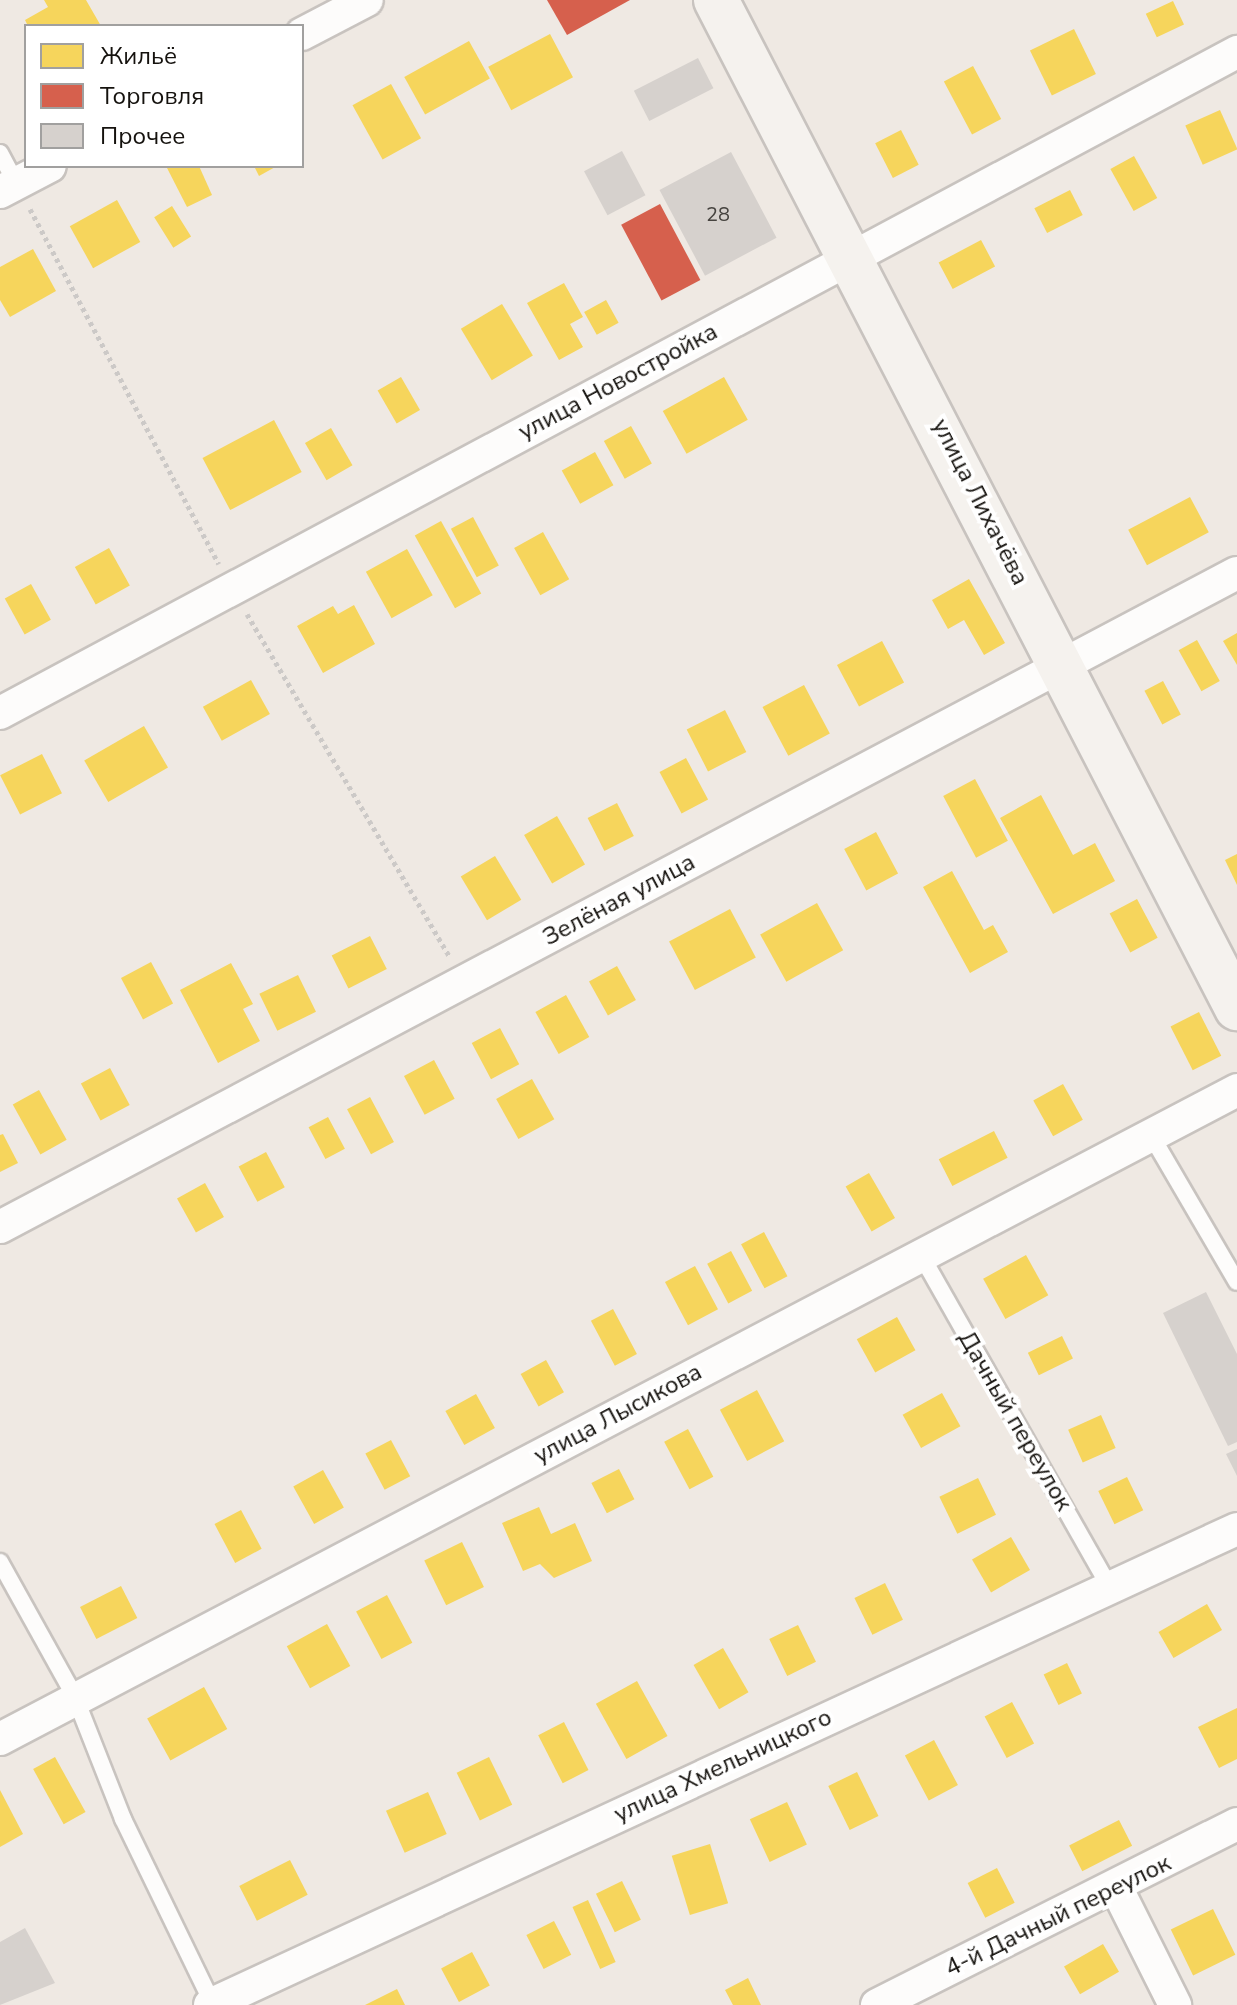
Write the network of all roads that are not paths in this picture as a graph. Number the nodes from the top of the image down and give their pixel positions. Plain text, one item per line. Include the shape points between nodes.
1 (367, 0) edge
2 (716, 0) edge
3 (304, 33) edge
4 (1237, 52) edge
5 (0, 153) edge
6 (46, 168) edge
7 (8, 188) edge
8 (853, 257) junction
9 (1237, 573) edge
10 (1063, 665) junction
11 (0, 713) edge
12 (1237, 1008) edge
13 (1237, 1090) edge
14 (1151, 1135) junction
15 (0, 1227) edge
16 (921, 1255) junction
17 (1237, 1282) edge
18 (1237, 1529) edge
19 (0, 1562) edge
20 (1109, 1586) junction
21 (75, 1697) junction
22 (0, 1739) edge
23 (1237, 1824) edge
24 (1117, 1889) junction
25 (212, 2004) edge
26 (877, 2005) edge
27 (1175, 2005) edge

1 - 3 street
2 - 8 main road, улица Лихачёва
4 - 8 street, улица Новостройка
5 - 7 lane
6 - 7 street
8 - 10 main road, улица Лихачёва
8 - 11 street, улица Новостройка
9 - 10 street, Зелёная улица
10 - 12 main road, улица Лихачёва
10 - 15 street, Зелёная улица
13 - 14 street, улица Лысикова
14 - 16 street, улица Лысикова
14 - 17 lane
16 - 20 lane, Дачный переулок
16 - 21 street, улица Лысикова
18 - 20 street, улица Хмельницкого
19 - 21 lane
20 - 25 street, улица Хмельницкого
21 - 22 street, улица Лысикова
21 - 25 lane via 123,1819
23 - 24 street, 4-й Дачный переулок
24 - 26 street, 4-й Дачный переулок
24 - 27 street

